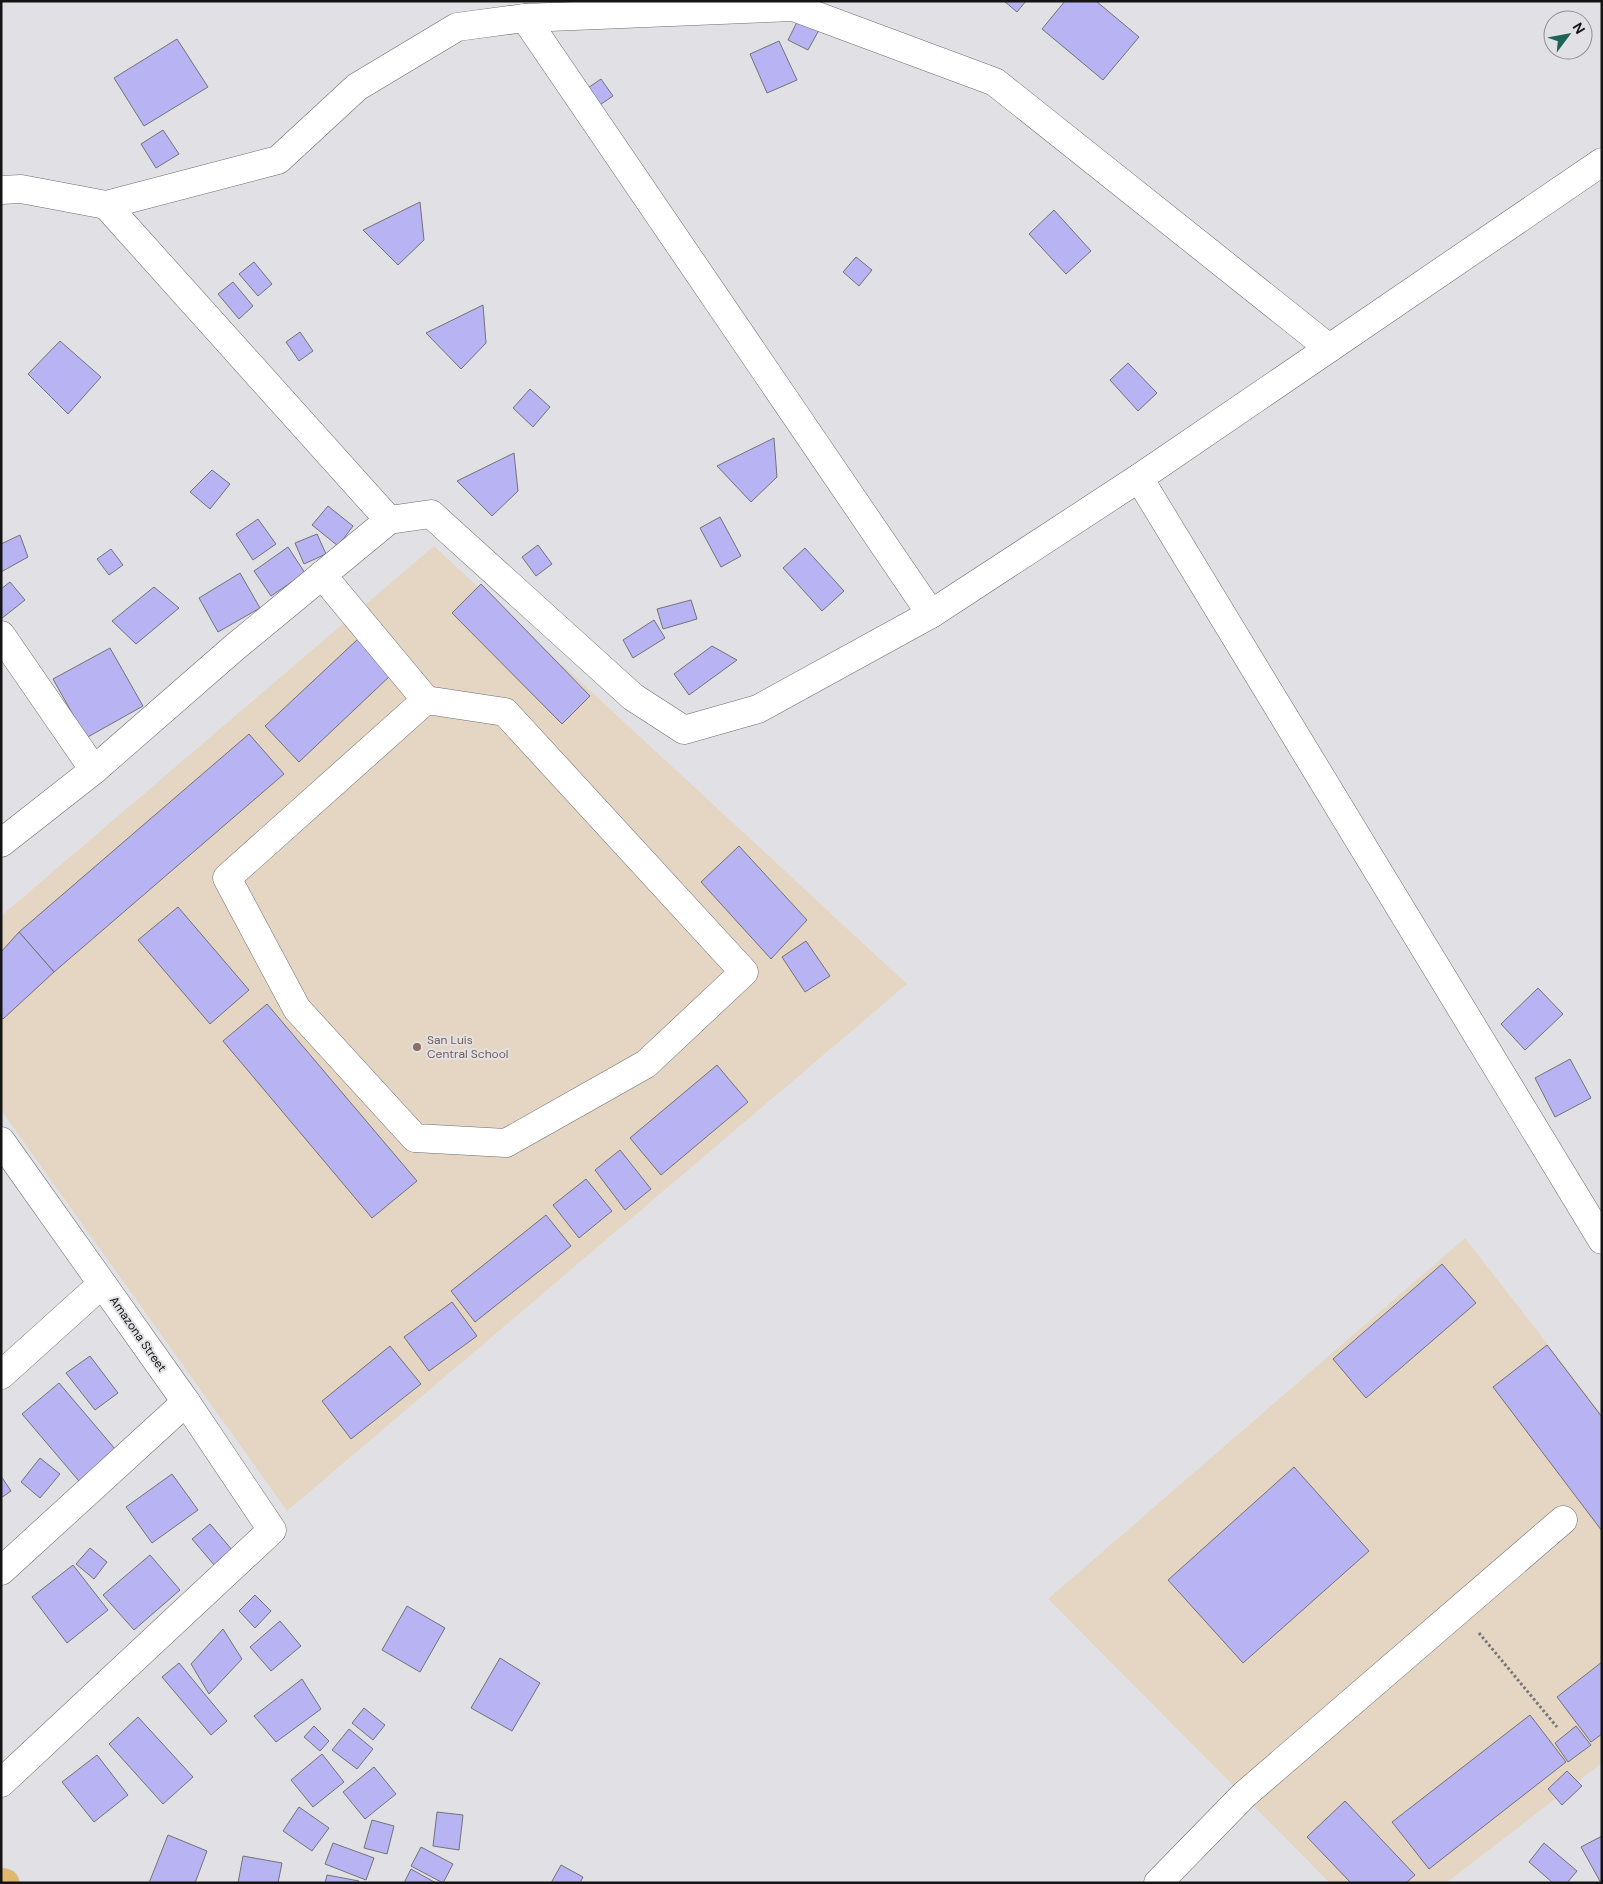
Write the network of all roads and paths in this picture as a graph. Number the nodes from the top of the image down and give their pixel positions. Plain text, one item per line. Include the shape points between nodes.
1 (525, 18) junction
2 (1602, 162) edge
3 (1, 190) edge
4 (106, 205) junction
5 (1329, 348) junction
6 (1139, 478) junction
7 (388, 520) junction
8 (322, 575) junction
9 (931, 614) junction
10 (1, 635) edge
11 (426, 700) junction
12 (94, 770) junction
13 (1, 843) edge
14 (1, 1141) edge
15 (1602, 1240) edge
16 (102, 1284) junction
17 (1, 1375) edge
18 (186, 1402) junction
19 (1564, 1520) dead end
20 (1, 1571) edge
21 (1460, 1610) junction
22 (1557, 1727) dead end
23 (1, 1783) edge
24 (1, 1882) edge
25 (5, 1883) edge
26 (1158, 1883) edge

1 - 4 street via 457,27 357,87 278,160
1 - 5 street via 793,7 995,82
1 - 9 street
2 - 5 street
3 - 4 street via 21,189
4 - 7 street
5 - 6 street
6 - 9 street
6 - 15 street
7 - 8 street
7 - 9 street via 431,514 633,697 684,730 758,709
8 - 11 street
8 - 12 street
10 - 12 street
11 - 11 street via 227,878 296,1009 416,1138 506,1143 646,1064 744,972 505,712
12 - 13 street
14 - 16 street, Amazona Street
16 - 17 street
16 - 18 street, Amazona Street
18 - 20 street
18 - 23 street, Amazona Street via 272,1530
19 - 21 street
21 - 22 path
21 - 26 street via 1244,1795
24 - 25 main road

